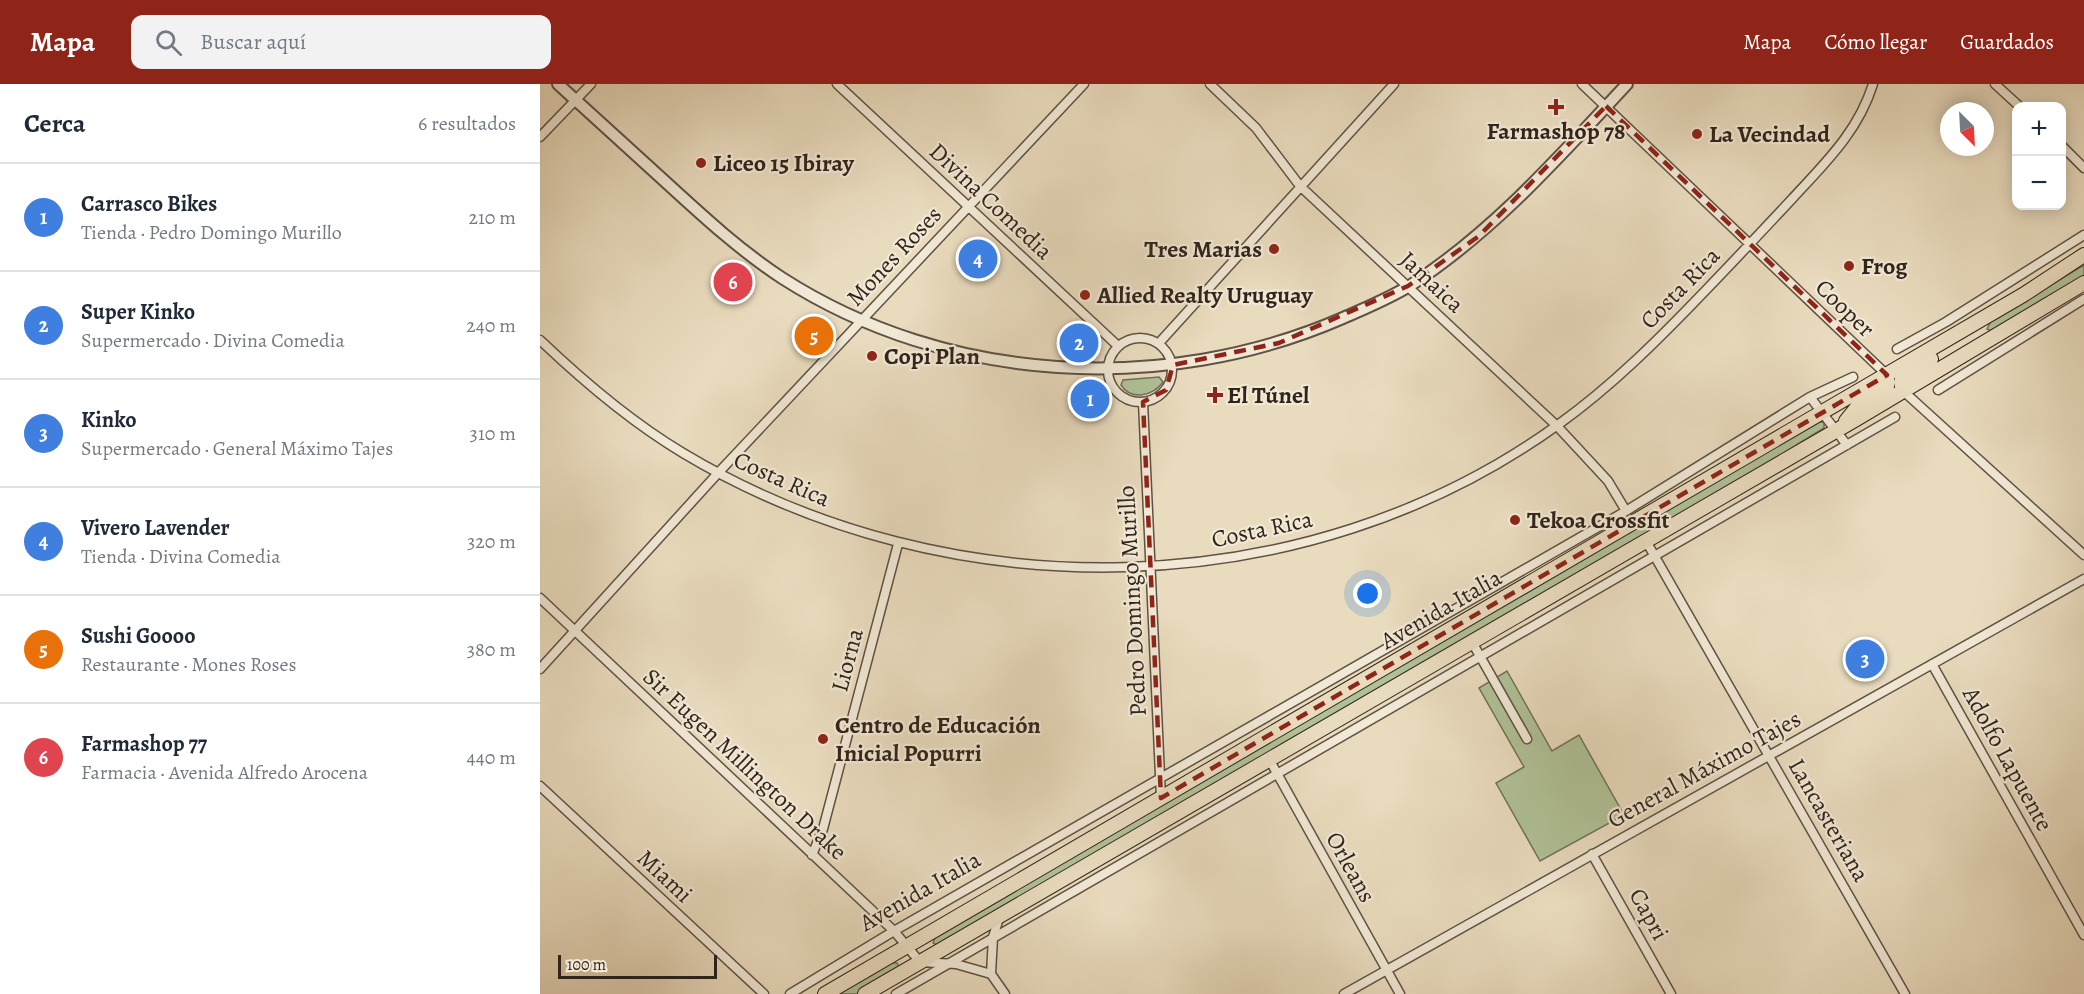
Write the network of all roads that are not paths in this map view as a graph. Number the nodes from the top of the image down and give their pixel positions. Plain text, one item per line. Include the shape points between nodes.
1 (558, 84) edge
2 (591, 84) edge
3 (837, 84) edge
4 (1084, 84) edge
5 (1210, 84) edge
6 (1395, 84) edge
7 (1582, 84) edge
8 (1627, 84) edge
9 (1873, 84) edge
10 (1995, 84) edge
11 (575, 100) junction
12 (2015, 102) edge
13 (1606, 106) junction
14 (540, 137) edge
15 (2066, 151) edge
16 (2084, 168) edge
17 (1300, 186) junction
18 (968, 206) junction
19 (2084, 235) edge
20 (1751, 243) junction
21 (2084, 255) edge
22 (2084, 283) edge
23 (1408, 286) junction
24 (2084, 299) edge
25 (2060, 306) junction
26 (861, 320) junction
27 (1946, 322) junction
28 (1973, 324) junction
29 (1953, 336) junction
30 (540, 340) edge
31 (1990, 340) junction
32 (1159, 343) junction
33 (1118, 346) junction
34 (1897, 349) dead end
35 (1964, 355) junction
36 (1173, 365) junction
37 (1971, 368) junction
38 (1108, 369) junction
39 (1887, 375) junction
40 (1853, 377) dead end
41 (1938, 390) dead end
42 (1903, 391) junction
43 (1810, 397) junction
44 (1143, 402) junction
45 (1822, 413) junction
46 (1895, 417) dead end
47 (1858, 418) junction
48 (1557, 426) junction
49 (1835, 430) junction
50 (1869, 432) junction
51 (1846, 445) junction
52 (1798, 451) junction
53 (1809, 467) junction
54 (1770, 468) junction
55 (719, 472) junction
56 (1780, 483) junction
57 (1626, 511) junction
58 (1646, 541) junction
59 (897, 544) junction
60 (2084, 555) edge
61 (1654, 556) junction
62 (1149, 568) junction
63 (2084, 579) edge
64 (540, 598) edge
65 (1518, 615) junction
66 (1526, 630) junction
67 (575, 631) junction
68 (1472, 642) junction
69 (1480, 656) junction
70 (1932, 664) junction
71 (540, 669) edge
72 (1527, 739) dead end
73 (1770, 754) junction
74 (1269, 759) junction
75 (1277, 773) junction
76 (1160, 778) junction
77 (540, 786) edge
78 (1161, 798) junction
79 (1074, 828) junction
80 (1082, 844) junction
81 (1592, 854) junction
82 (812, 855) junction
83 (1082, 867) junction
84 (1090, 880) junction
85 (1000, 914) junction
86 (894, 931) junction
87 (2084, 935) edge
88 (993, 937) junction
89 (905, 947) junction
90 (920, 962) junction
91 (949, 963) junction
92 (1386, 970) junction
93 (991, 974) junction
94 (764, 994) edge
95 (790, 994) edge
96 (825, 994) edge
97 (865, 994) edge
98 (896, 994) edge
99 (1005, 994) edge
100 (1344, 994) edge
101 (1400, 994) edge
102 (1671, 994) edge
103 (1905, 994) edge

1 - 11 street
2 - 11 street
3 - 18 street, Divina Comedia
4 - 18 street, Mones Roses
5 - 17 street, Jamaica via 1256,128
6 - 17 street
7 - 13 street, Cooper
8 - 13 street
9 - 20 street, Costa Rica via 1865,110 1850,134
10 - 12 street
11 - 14 street
11 - 26 street via 747,254 810,295
13 - 20 street, Cooper
13 - 23 street via 1487,229
15 - 16 street
17 - 23 street, Jamaica
17 - 32 street
18 - 26 street, Mones Roses
18 - 33 street, Divina Comedia
19 - 27 street
20 - 39 street, Cooper
20 - 48 street, Costa Rica via 1664,334
21 - 28 main road, Avenida Italia
22 - 25 main road, Avenida Italia
23 - 36 street via 1279,343
23 - 48 street, Jamaica
24 - 25 street, Avenida Italia
25 - 31 main road, Avenida Italia
25 - 37 street, Avenida Italia
26 - 38 street via 919,342 992,360
26 - 55 street, Mones Roses
27 - 29 street
27 - 34 street
28 - 29 main road, Avenida Italia
28 - 31 street
28 - 42 main road via 1949,349 1903,377
29 - 39 main road, Avenida Italia
30 - 55 street, Costa Rica via 633,419
31 - 35 main road, Avenida Italia
32 - 33 street via 1137,337
32 - 36 street
33 - 38 street
35 - 37 street
35 - 42 main road, Avenida Italia
36 - 38 street
36 - 44 street via 1166,390
37 - 41 street, Avenida Italia
38 - 44 street via 1115,390 1127,399
39 - 42 street, Cooper
39 - 45 main road, Avenida Italia
39 - 49 main road via 1887,387 1854,410
40 - 43 street, Avenida Italia
42 - 47 main road, Avenida Italia
42 - 60 street, Cooper
43 - 45 street
43 - 57 street, Avenida Italia
44 - 62 street, Pedro Domingo Murillo
45 - 49 street
45 - 78 main road, Avenida Italia
46 - 50 street
47 - 49 main road, Avenida Italia
47 - 50 street
48 - 57 street, Jamaica via 1608,481
48 - 62 street, Costa Rica via 1436,495 1337,532 1266,551
49 - 51 street
49 - 52 main road, Avenida Italia
50 - 51 street
51 - 53 street
52 - 53 street
52 - 54 main road, Avenida Italia
53 - 56 street
54 - 56 street
54 - 58 main road, Avenida Italia
55 - 59 street, Costa Rica via 807,513
55 - 67 street, Mones Roses
56 - 61 street
57 - 76 street, Avenida Italia
58 - 61 street, Lancasteriana
58 - 65 main road, Avenida Italia
59 - 62 street, Costa Rica via 1038,566
59 - 82 street, Liorna via 823,829
61 - 66 street
61 - 73 street, Lancasteriana
62 - 76 street, Pedro Domingo Murillo
63 - 70 street, General Máximo Tajes
64 - 67 street, Sir Eugen Millington Drake
65 - 66 street, Avenida Italia
65 - 68 main road, Avenida Italia
66 - 69 street
67 - 71 street, Mones Roses
67 - 82 street, Sir Eugen Millington Drake
68 - 69 street
68 - 74 main road, Avenida Italia
69 - 72 street
69 - 75 street
70 - 73 street, General Máximo Tajes
70 - 87 street, Adolfo Lapuente
73 - 81 street, General Máximo Tajes
73 - 103 street, Lancasteriana
74 - 75 street, Orleans
74 - 83 main road, Avenida Italia
75 - 84 street
75 - 92 street, Orleans
76 - 78 street, Pedro Domingo Murillo
76 - 79 street, Avenida Italia
77 - 94 street, Miami
78 - 80 main road, Avenida Italia
79 - 80 street
79 - 86 street, Avenida Italia
80 - 89 main road, Avenida Italia
81 - 92 street, General Máximo Tajes
81 - 102 street, Capri
82 - 86 street, Sir Eugen Millington Drake
83 - 84 street
83 - 85 main road, Avenida Italia
84 - 88 street
85 - 88 street
85 - 90 main road, Avenida Italia
86 - 89 street, Sir Eugen Millington Drake
86 - 95 street, Avenida Italia
88 - 91 street
88 - 93 street
89 - 90 street, Sir Eugen Millington Drake
89 - 96 main road, Avenida Italia
90 - 91 street
90 - 97 main road, Avenida Italia
91 - 93 street
91 - 98 street
92 - 100 street, General Máximo Tajes
92 - 101 street, Orleans
93 - 99 street

